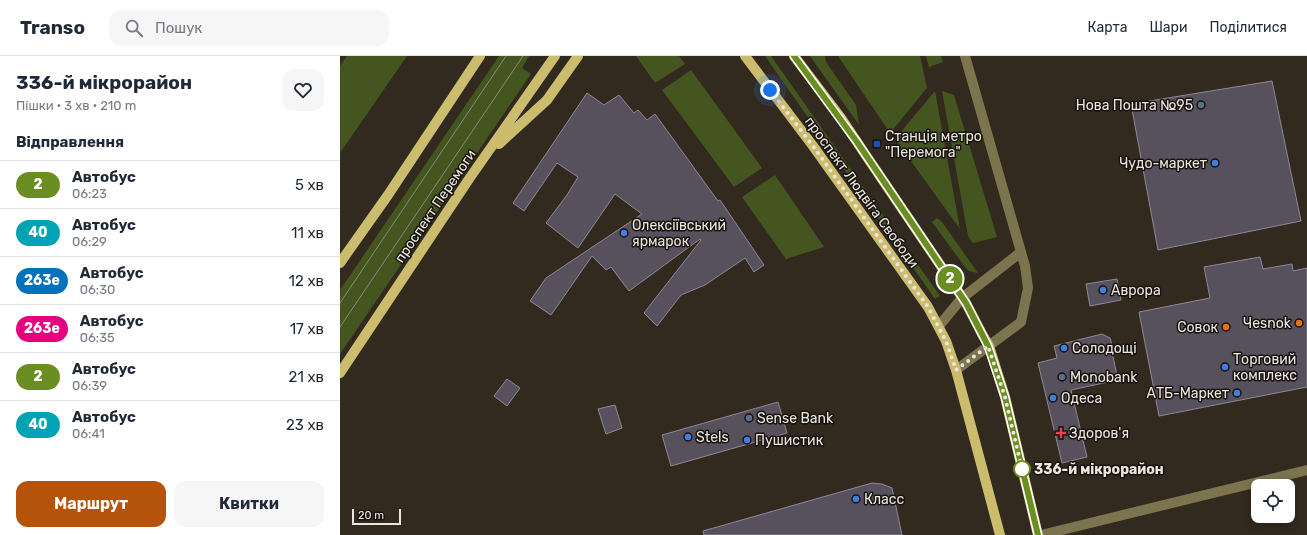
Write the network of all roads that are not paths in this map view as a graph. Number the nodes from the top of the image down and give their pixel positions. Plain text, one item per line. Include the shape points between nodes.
1 (480, 56) edge
2 (555, 56) edge
3 (578, 56) edge
4 (745, 56) edge
5 (794, 56) edge
6 (965, 56) edge
7 (486, 156) junction
8 (1021, 252) junction
9 (340, 263) edge
10 (962, 298) junction
11 (939, 326) junction
12 (988, 346) junction
13 (956, 370) junction
14 (340, 373) edge
15 (1307, 470) edge
16 (1000, 535) edge
17 (1038, 535) edge
18 (1041, 535) edge

1 - 9 main road
2 - 7 main road, проспект Перемоги
3 - 7 main road via 547,100
4 - 11 main road, проспект Людвіга Свободи via 822,159
5 - 10 main road, проспект Людвіга Свободи via 840,118
6 - 8 street
7 - 14 main road, проспект Перемоги
8 - 10 street
8 - 12 street via 1027,279 1027,296 1021,322
10 - 11 street
10 - 12 main road, проспект Людвіга Свободи
11 - 13 main road, проспект Людвіга Свободи
12 - 13 street
12 - 17 main road, проспект Людвіга Свободи via 1005,397
13 - 16 main road, проспект Людвіга Свободи
15 - 18 street

